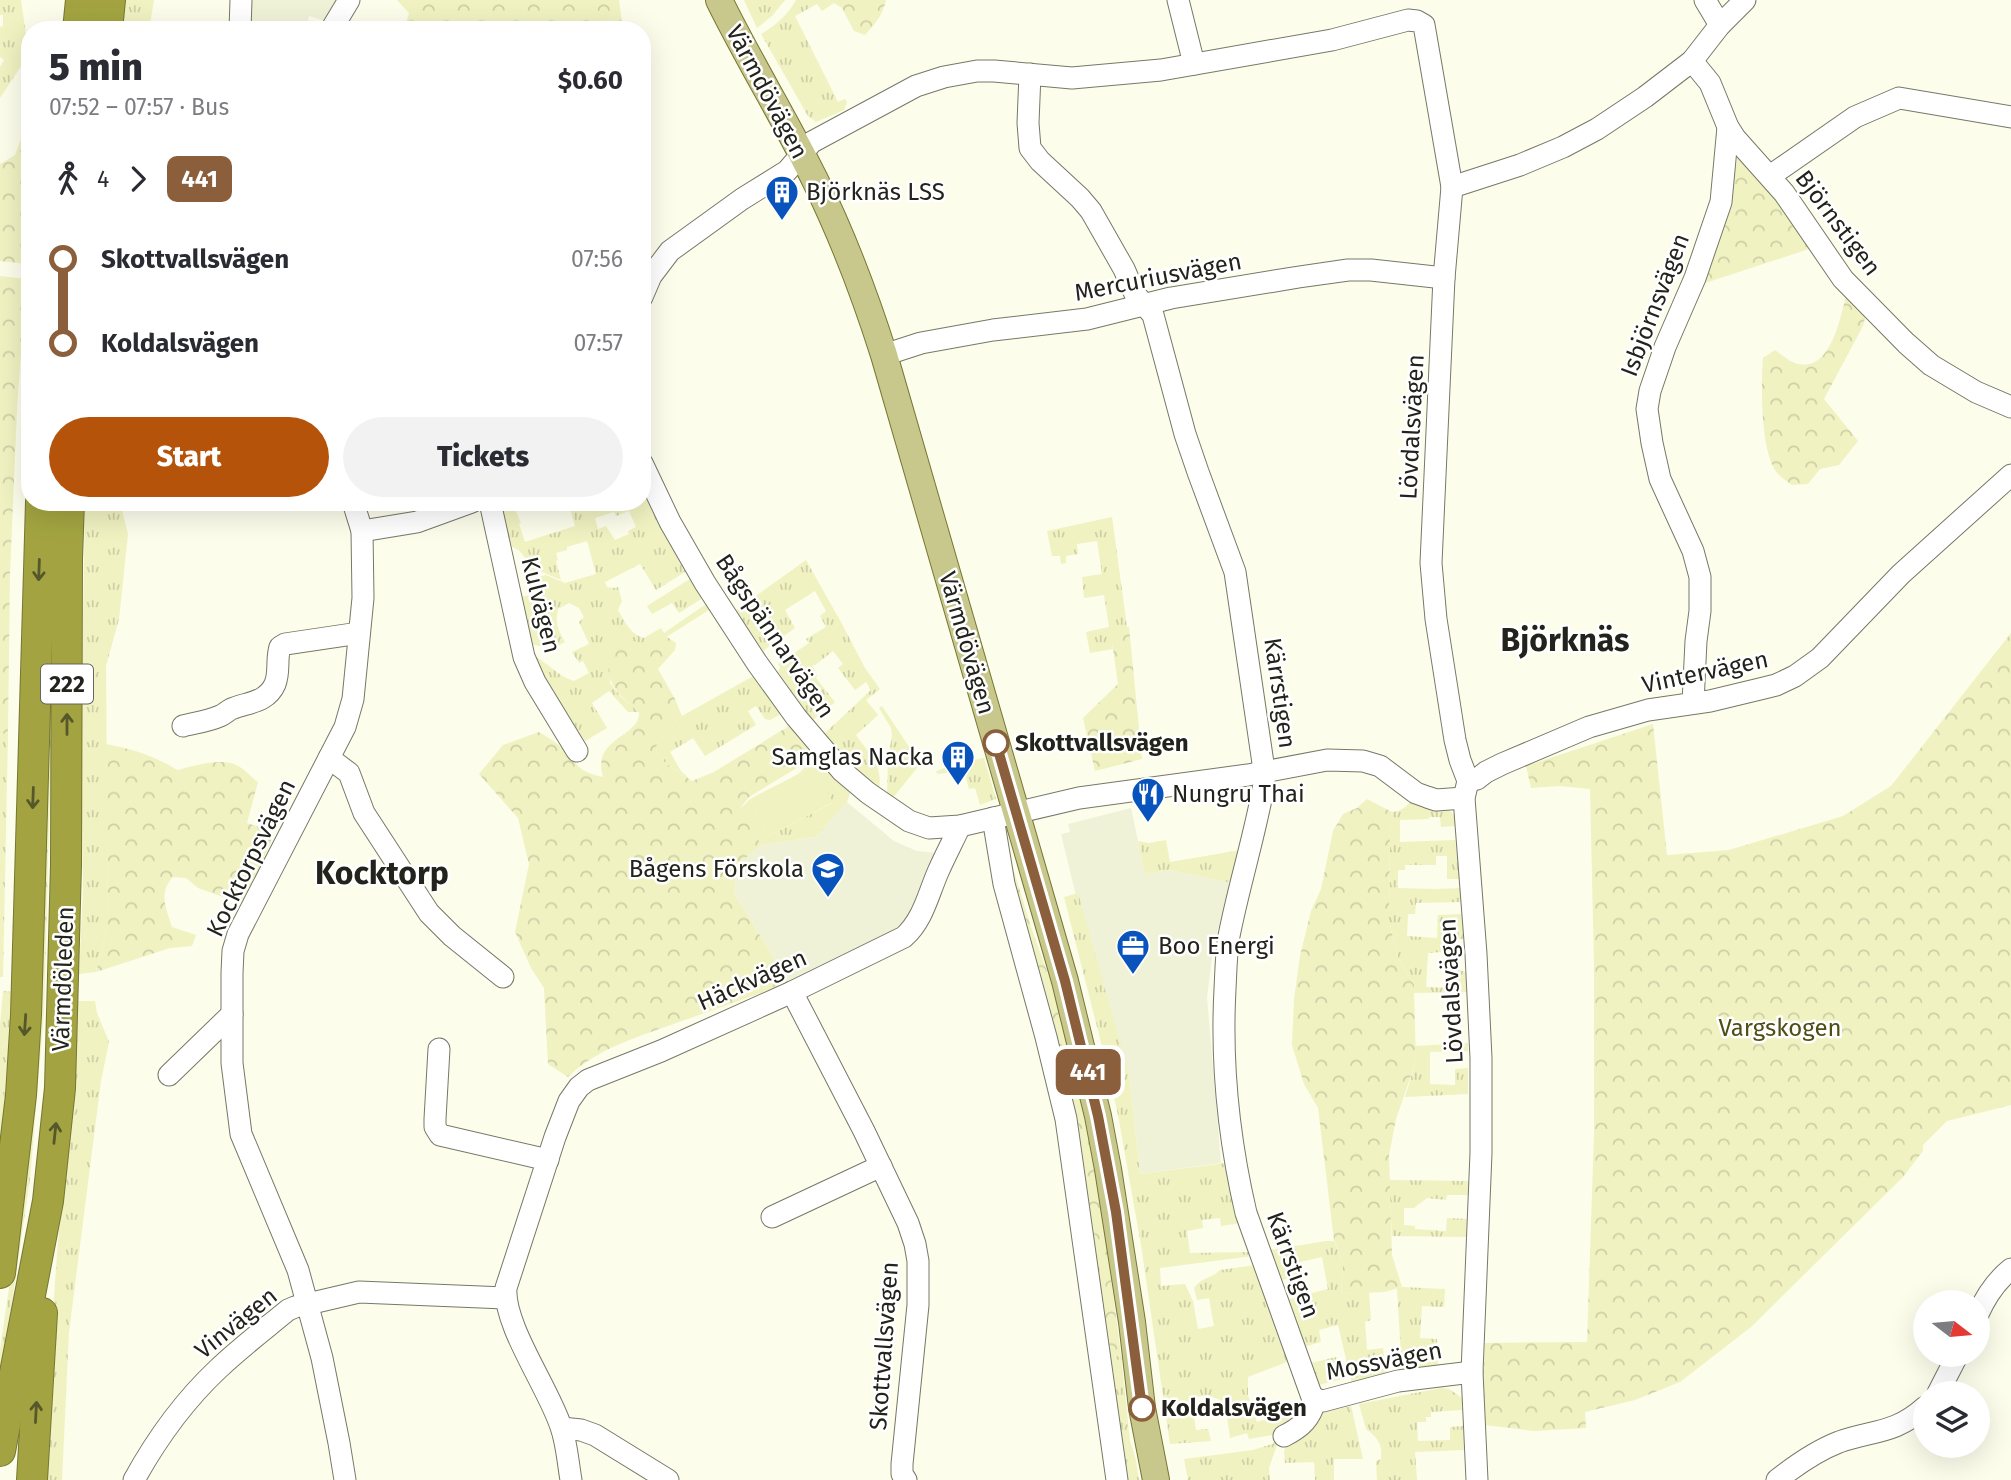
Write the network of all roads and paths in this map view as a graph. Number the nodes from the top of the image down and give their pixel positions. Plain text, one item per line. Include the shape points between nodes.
1 (81, 0) edge
2 (110, 0) edge
3 (241, 0) edge
4 (349, 0) edge
5 (719, 0) edge
6 (1178, 0) edge
7 (1705, 0) edge
8 (1745, 0) edge
9 (79, 21) edge
10 (108, 21) edge
11 (240, 21) edge
12 (336, 21) edge
13 (1720, 25) junction
14 (1692, 61) junction
15 (1194, 64) junction
16 (1030, 74) junction
17 (2011, 117) edge
18 (1728, 127) junction
19 (801, 153) junction
20 (1770, 176) junction
21 (1452, 187) junction
22 (651, 276) edge
23 (1444, 278) junction
24 (1143, 304) junction
25 (884, 355) junction
26 (2011, 407) edge
27 (2011, 475) edge
28 (651, 482) edge
29 (41, 511) edge
30 (69, 511) edge
31 (356, 511) edge
32 (447, 511) edge
33 (493, 511) edge
34 (362, 531) junction
35 (359, 633) junction
36 (1693, 703) junction
37 (183, 726) dead end
38 (577, 751) dead end
39 (329, 758) junction
40 (1265, 771) junction
41 (1466, 789) junction
42 (1005, 816) junction
43 (960, 826) junction
44 (503, 977) dead end
45 (792, 992) junction
46 (232, 1014) junction
47 (439, 1049) dead end
48 (169, 1075) dead end
49 (548, 1160) junction
50 (881, 1166) junction
51 (48, 1200) junction
52 (772, 1217) dead end
53 (2011, 1269) edge
54 (0, 1273) edge
55 (1990, 1291) edge
56 (505, 1298) junction
57 (307, 1303) junction
58 (1472, 1372) junction
59 (1316, 1399) junction
60 (1913, 1417) edge
61 (562, 1428) junction
62 (1284, 1436) dead end
63 (0, 1451) edge
64 (32, 1480) edge
65 (134, 1480) edge
66 (345, 1480) edge
67 (571, 1480) edge
68 (668, 1480) edge
69 (906, 1480) edge
70 (1117, 1480) edge
71 (1156, 1480) edge
72 (1477, 1480) edge
73 (1777, 1480) edge

1 - 9 highway
2 - 10 highway
3 - 11 street
4 - 12 street
5 - 19 main road, Värmdövägen
6 - 15 street
7 - 13 street
8 - 13 street
13 - 14 street
14 - 18 street, Björnstigen via 1710,82
14 - 21 street via 1645,97 1563,147
15 - 16 street, Lövdalsvägen via 1093,77
15 - 21 street, Lövdalsvägen via 1417,21 1426,33
16 - 19 street, Lövdalsvägen via 977,71 916,86 821,136
16 - 24 street, Kärrstigen via 1030,148 1091,211
17 - 20 street via 1899,98 1855,117
18 - 20 street, Björnstigen
18 - 36 street, Isbjörnsvägen via 1721,202 1665,347 1647,409 1660,479 1700,577
19 - 22 street, Lövdalsvägen via 787,171 670,251
19 - 25 main road, Värmdövägen via 848,253
20 - 26 street, Björnstigen via 1843,279 1906,343 1976,393
21 - 23 street, Lövdalsvägen
23 - 24 street, Mercuriusvägen via 1348,270
23 - 41 street, Lövdalsvägen via 1431,563 1436,619
24 - 25 street, Mercuriusvägen via 1087,319 922,343
24 - 40 street, Kärrstigen via 1153,315 1185,434 1235,572
25 - 42 main road, Värmdövägen
27 - 36 street, Vintervägen via 1901,574 1807,668 1776,685
28 - 43 street, Bågspännarvägen via 722,611 821,748 853,782 909,821 929,828
29 -> 54 highway, Värmdöleden / 222 via 26,1015
51 -> 30 highway, Värmdöleden / 222 via 60,1088
31 - 34 street, Kocktorpsvägen
32 - 34 street via 417,522
33 - 38 street, Kulvägen via 524,657
34 - 35 street, Kocktorpsvägen
35 - 37 street via 285,644 278,652 275,685 260,701
35 - 39 street, Kocktorpsvägen via 353,699
36 - 41 street, Vintervägen via 1589,727 1502,764
39 - 44 street via 349,773 364,813 429,913
39 - 46 street, Kocktorpsvägen via 238,934 233,951
40 - 41 street, Vintervägen via 1327,760 1363,761 1380,766 1416,793 1436,800
40 - 42 street, Vintervägen via 1104,794
40 - 59 street, Kärrstigen via 1228,938 1223,1021 1226,1072 1246,1213
41 - 58 street, Lövdalsvägen via 1481,1058
42 - 43 street, Bågspännarvägen
42 - 70 street via 1004,884 1066,1119
42 - 71 main road, Värmdövägen via 1065,981 1098,1116
43 - 45 street, Häckvägen via 912,931
45 - 49 street, Häckvägen via 588,1080 569,1101
45 - 50 street, Skottvallsvägen
46 - 48 street
46 - 57 street, Kocktorpsvägen via 232,1063 241,1134 289,1245
47 - 49 street via 435,1127 440,1135
49 - 56 street, Häckvägen
50 - 52 street
50 - 69 street, Skottvallsvägen via 908,1223 918,1261 902,1464
51 - 63 highway, Värmdöleden / 222
64 -> 51 highway
53 - 55 street
56 - 57 street, Vinvägen via 359,1292
56 - 61 street
57 - 65 street, Vinvägen via 288,1310 203,1384 160,1437
57 - 66 street, Kocktorpsvägen via 325,1370
58 - 59 street, Mossvägen via 1398,1381
58 - 72 street, Lövdalsvägen
59 - 62 street, Mossvägen via 1308,1420
60 - 73 street via 1894,1428 1824,1449
61 - 67 street
61 - 68 street via 595,1434

